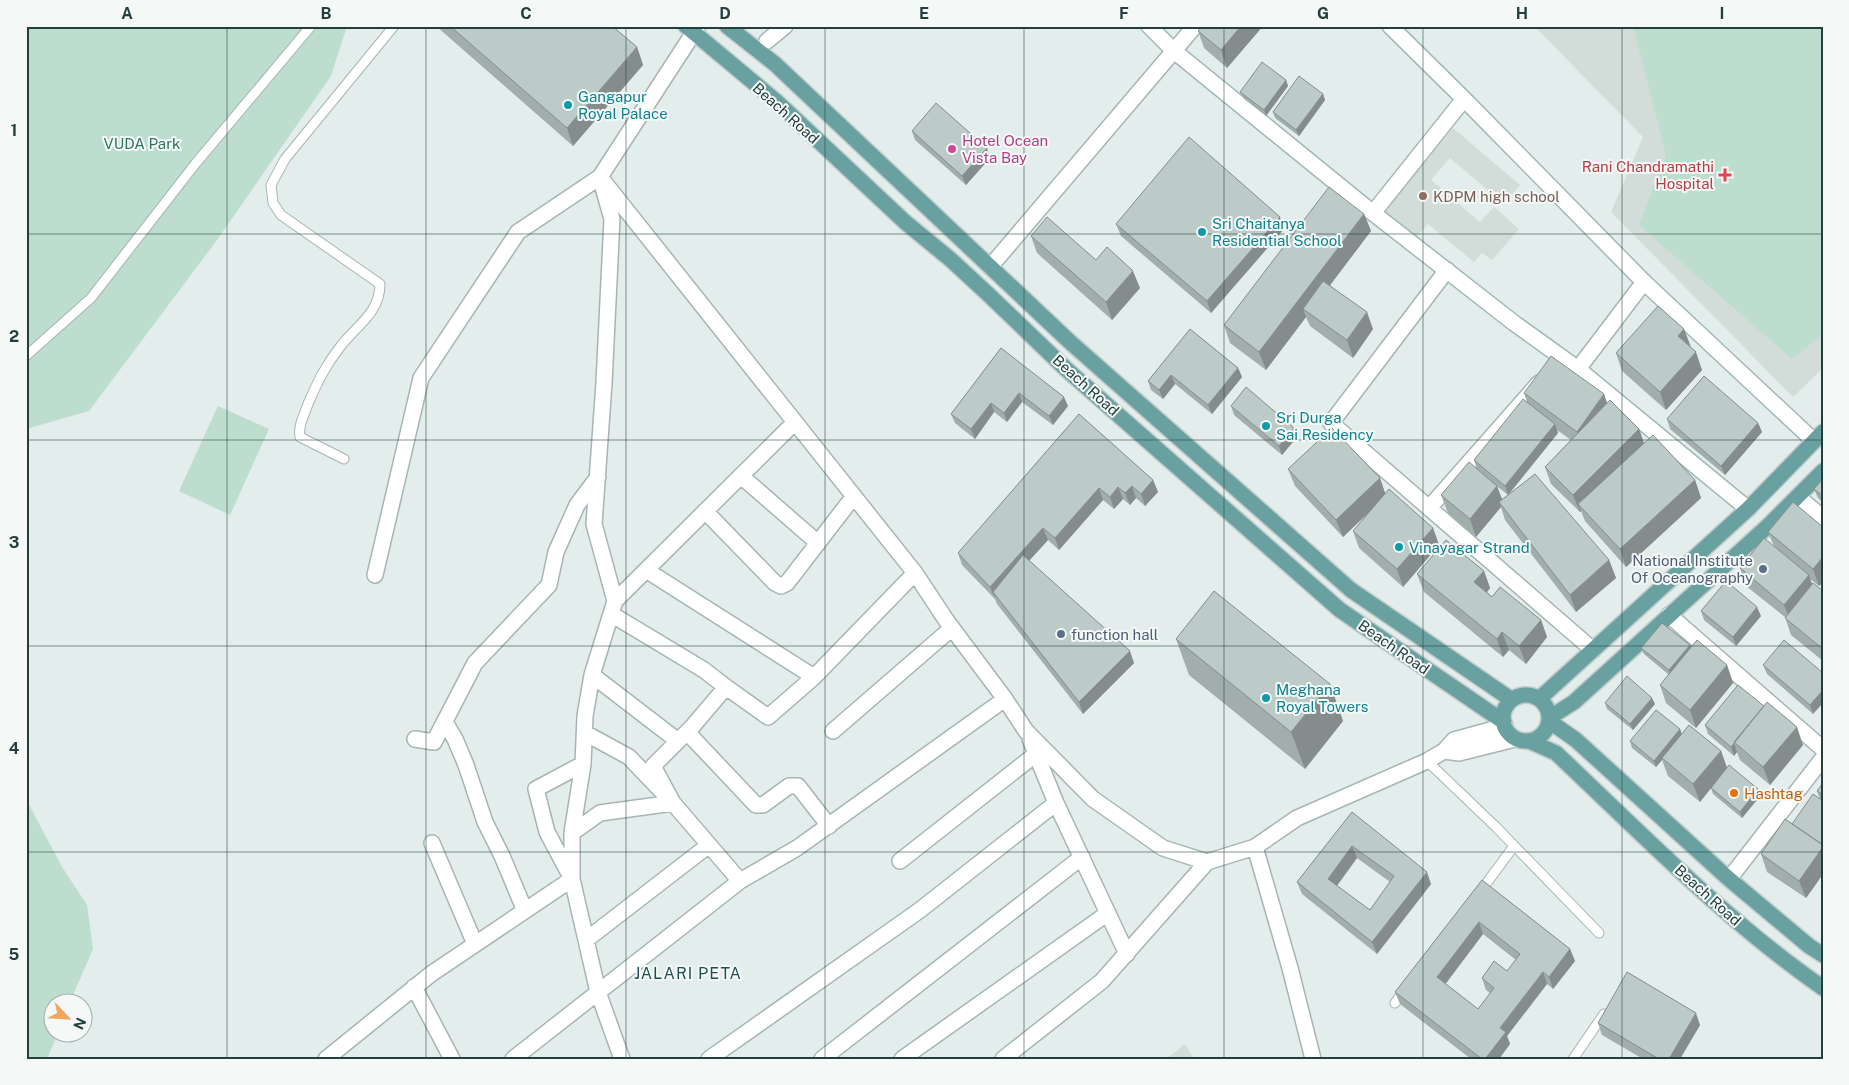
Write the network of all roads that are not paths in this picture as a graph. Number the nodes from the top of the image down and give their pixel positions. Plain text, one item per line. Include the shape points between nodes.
1 (311, 26) edge
2 (394, 26) edge
3 (727, 26) edge
4 (785, 26) edge
5 (1148, 26) edge
6 (1195, 26) edge
7 (1390, 26) edge
8 (692, 28) edge
9 (767, 41) dead end
10 (1174, 51) junction
11 (1464, 99) junction
12 (600, 177) junction
13 (1373, 213) junction
14 (990, 267) junction
15 (1447, 270) junction
16 (1644, 282) junction
17 (26, 356) edge
18 (1556, 365) junction
19 (1578, 368) junction
20 (795, 422) junction
21 (1818, 436) edge
22 (344, 459) dead end
23 (1823, 471) edge
24 (741, 476) junction
25 (598, 477) junction
26 (854, 496) junction
27 (1798, 497) junction
28 (1429, 508) junction
29 (1748, 509) junction
30 (705, 512) junction
31 (1823, 518) edge
32 (818, 543) junction
33 (646, 570) junction
34 (914, 573) junction
35 (375, 575) dead end
36 (613, 607) junction
37 (1669, 615) junction
38 (952, 628) junction
39 (1593, 650) junction
40 (592, 675) junction
41 (814, 677) junction
42 (726, 687) junction
43 (1005, 699) junction
44 (1539, 699) junction
45 (1512, 700) junction
46 (1549, 720) junction
47 (444, 722) junction
48 (1504, 724) junction
49 (832, 730) dead end
50 (1026, 731) junction
51 (585, 732) junction
52 (682, 737) junction
53 (415, 739) dead end
54 (1522, 740) junction
55 (1823, 749) edge
56 (1444, 751) junction
57 (1036, 754) junction
58 (1823, 758) edge
59 (1427, 761) junction
60 (583, 764) junction
61 (1056, 802) junction
62 (672, 803) junction
63 (829, 826) junction
64 (572, 833) junction
65 (432, 843) dead end
66 (709, 845) junction
67 (1514, 846) junction
68 (1255, 847) junction
69 (1082, 857) junction
70 (900, 861) dead end
71 (1208, 862) junction
72 (572, 879) junction
73 (1728, 879) junction
74 (740, 881) junction
75 (1473, 901) edge
76 (524, 911) junction
77 (1108, 912) junction
78 (1599, 933) dead end
79 (586, 940) junction
80 (475, 944) junction
81 (1126, 954) junction
82 (1823, 955) edge
83 (1413, 979) edge
84 (414, 987) junction
85 (1823, 988) edge
86 (598, 992) junction
87 (1395, 1003) edge
88 (1609, 1006) edge
89 (519, 1057) edge
90 (326, 1059) edge
91 (452, 1059) edge
92 (622, 1059) edge
93 (710, 1059) edge
94 (822, 1059) edge
95 (902, 1059) edge
96 (1002, 1059) edge
97 (1313, 1059) edge
98 (1572, 1059) edge

1 - 17 lane via 196,163 91,298
2 - 22 lane via 285,159 271,185 273,203 281,214 380,284 374,311 341,346 320,375 299,428 300,437
3 - 14 main road, Beach Road via 775,64
4 - 9 street
5 - 10 street
6 - 10 street
7 - 11 street
8 - 12 street
8 - 48 main road, Beach Road via 969,277 1066,369 1340,610
10 - 13 street
10 - 14 street
11 - 13 street
11 - 16 street
12 - 20 street
12 - 25 street via 612,219
12 - 35 street via 518,232 421,378
13 - 15 street
14 - 45 main road, Beach Road via 1070,342 1351,590
15 - 18 street
15 - 28 street via 1331,423
16 - 19 street
16 - 21 street
18 - 19 street
18 - 28 street
19 - 29 street
20 - 24 street
20 - 26 street
21 - 29 main road
23 - 27 main road
24 - 30 street
24 - 32 street
25 - 36 street via 594,524
25 - 47 street via 576,505 556,552 549,585 475,663
26 - 32 street
26 - 34 street
27 - 31 street
27 - 37 main road
28 - 39 street
29 - 39 main road
30 - 32 street via 781,586 787,583
30 - 33 street
33 - 36 street
33 - 41 street
34 - 38 street
34 - 41 street
36 - 40 street
36 - 42 street
37 - 46 main road via 1574,702
37 - 55 street
38 - 43 street
38 - 49 street
39 - 44 main road
40 - 51 street
40 - 52 street
41 - 42 street via 768,717
42 - 52 street
43 - 50 street
43 - 63 street
44 - 45 main road via 1525,695
44 - 46 main road via 1547,707
45 - 48 main road via 1504,714
46 - 54 main road via 1539,738
46 - 73 main road, Beach Road via 1576,740
47 - 53 street via 434,742
47 - 76 street via 456,740 485,822
48 - 54 main road via 1511,735
48 - 56 street via 1454,740
50 - 57 street
50 - 71 street via 1093,799 1163,848
51 - 60 street
51 - 62 street via 629,757
52 - 62 street via 653,766
52 - 63 street via 756,805 763,805 789,786 798,786
54 - 56 street via 1459,753
54 - 85 main road, Beach Road via 1556,753 1712,901
56 - 59 street
57 - 61 street
57 - 70 street
58 - 73 street
59 - 67 lane
59 - 68 street via 1297,818
60 - 64 street
60 - 72 street via 536,789 547,832
61 - 69 street
61 - 93 street via 920,910
62 - 64 street via 600,813
62 - 66 street
63 - 74 street
64 - 72 street
65 - 80 street
66 - 74 street
66 - 79 street
67 - 75 lane
67 - 78 lane
68 - 71 street
68 - 97 street
69 - 77 street
69 - 94 street
71 - 81 street
72 - 76 street
72 - 79 street
73 - 82 main road, Beach Road
74 - 86 street
76 - 80 street
77 - 81 street
77 - 95 street
79 - 86 street
80 - 84 street
81 - 96 street via 1102,981
83 - 87 lane
84 - 90 street
84 - 91 street
86 - 89 street
86 - 92 street
88 - 98 lane

